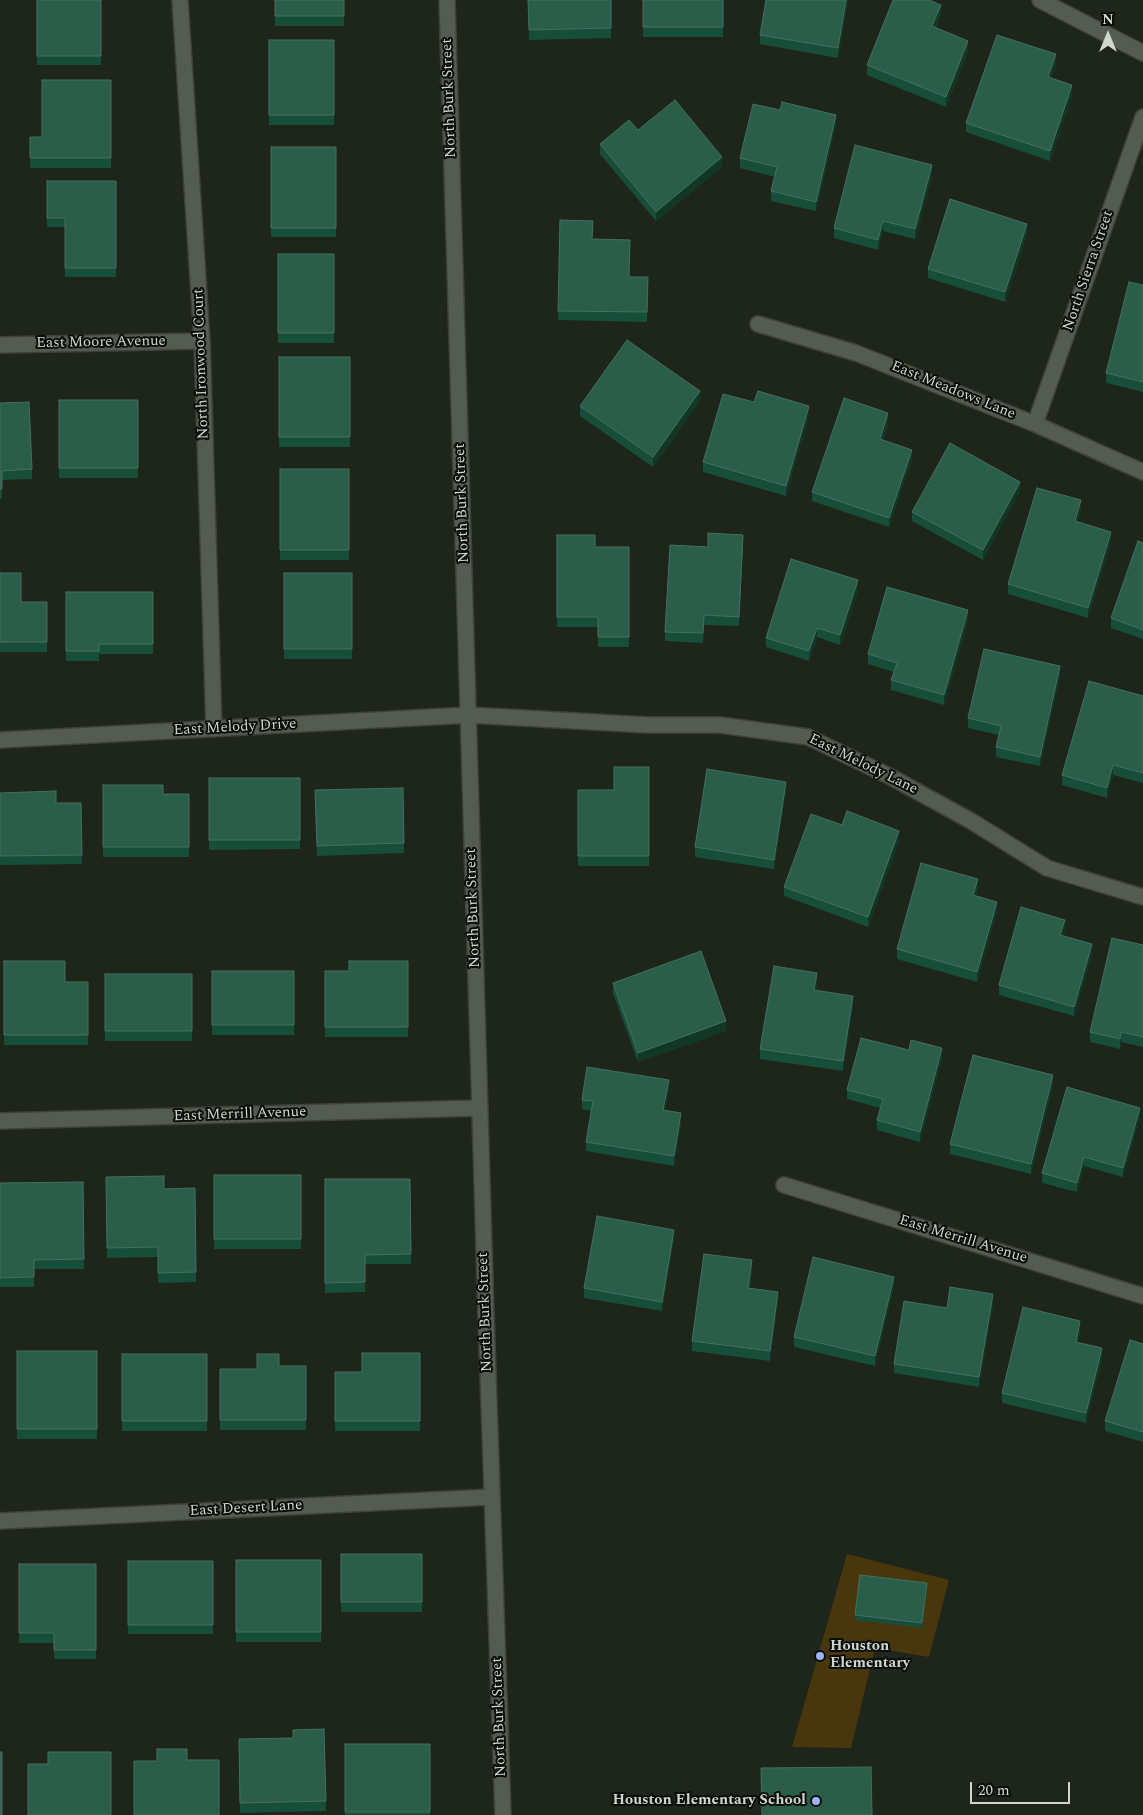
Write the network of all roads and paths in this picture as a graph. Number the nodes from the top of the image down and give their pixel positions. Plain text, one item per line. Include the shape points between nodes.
1 (180, 0) edge
2 (447, 0) edge
3 (1040, 0) edge
4 (1143, 53) edge
5 (1143, 117) edge
6 (758, 324) dead end
7 (202, 341) junction
8 (0, 345) edge
9 (1035, 424) junction
10 (1143, 472) edge
11 (469, 715) junction
12 (214, 729) junction
13 (0, 740) edge
14 (1143, 897) edge
15 (480, 1108) junction
16 (0, 1121) edge
17 (784, 1185) dead end
18 (1143, 1296) edge
19 (492, 1497) junction
20 (0, 1521) edge
21 (504, 1815) edge

1 - 7 street, North Ironwood Court
2 - 11 street, North Burk Street
3 - 4 street
5 - 9 street, North Sierra Street
6 - 9 street, East Meadows Lane via 856,352
7 - 8 street, East Moore Avenue
7 - 12 street, North Ironwood Court
9 - 10 street, East Meadows Lane
11 - 12 street, East Melody Drive
11 - 14 street, East Melody Lane via 648,725 720,725 808,737 899,781 1047,868
11 - 15 street, North Burk Street
12 - 13 street, East Melody Drive
15 - 16 street, East Merrill Avenue
15 - 19 street, North Burk Street
17 - 18 street, East Merrill Avenue
19 - 20 street, East Desert Lane
19 - 21 street, North Burk Street

